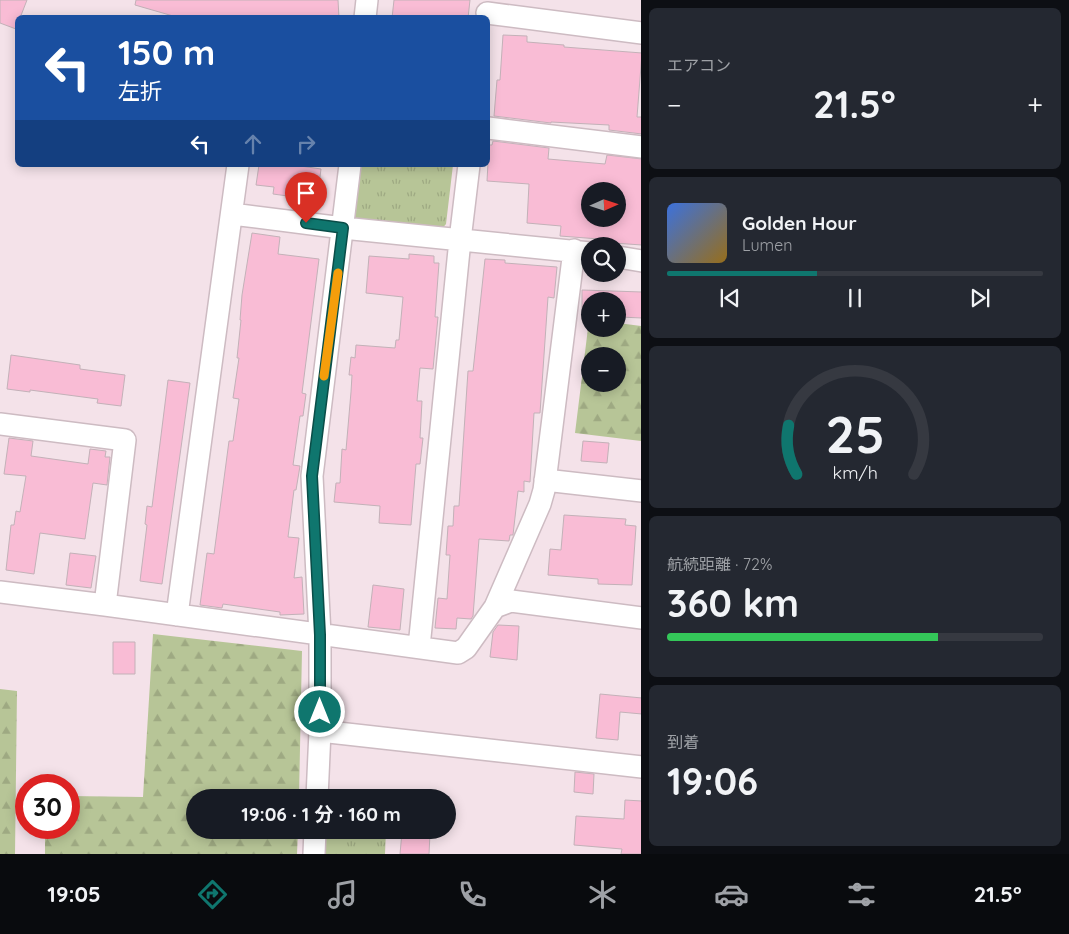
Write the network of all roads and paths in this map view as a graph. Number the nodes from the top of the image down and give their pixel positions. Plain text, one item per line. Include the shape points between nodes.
1 (367, 0) edge
2 (488, 10) edge
3 (365, 15) edge
4 (641, 33) edge
5 (490, 128) edge
6 (641, 148) edge
7 (238, 167) edge
8 (350, 167) edge
9 (469, 167) edge
10 (232, 214) junction
11 (343, 228) junction
12 (460, 240) junction
13 (581, 252) edge
14 (581, 258) edge
15 (626, 258) edge
16 (641, 261) edge
17 (0, 424) edge
18 (545, 480) junction
19 (641, 492) edge
20 (0, 592) edge
21 (105, 604) junction
22 (494, 607) junction
23 (178, 615) junction
24 (641, 618) edge
25 (320, 635) junction
26 (419, 647) junction
27 (320, 731) junction
28 (641, 767) edge
29 (317, 789) edge
30 (315, 839) edge
31 (314, 854) edge

1 - 3 street
2 - 4 street
5 - 6 street
7 - 10 street
8 - 11 street
9 - 12 street
10 - 11 street
10 - 23 street
11 - 12 street
11 - 25 street via 312,476
12 - 13 street
12 - 26 street
14 - 18 street
15 - 16 street
17 - 21 street via 125,440
18 - 19 street
18 - 22 street via 540,504
20 - 21 street
21 - 23 street
22 - 24 street via 511,601
22 - 26 street via 466,648 458,653
23 - 25 street
25 - 26 street
25 - 27 street
27 - 28 street
27 - 29 street
30 - 31 street

